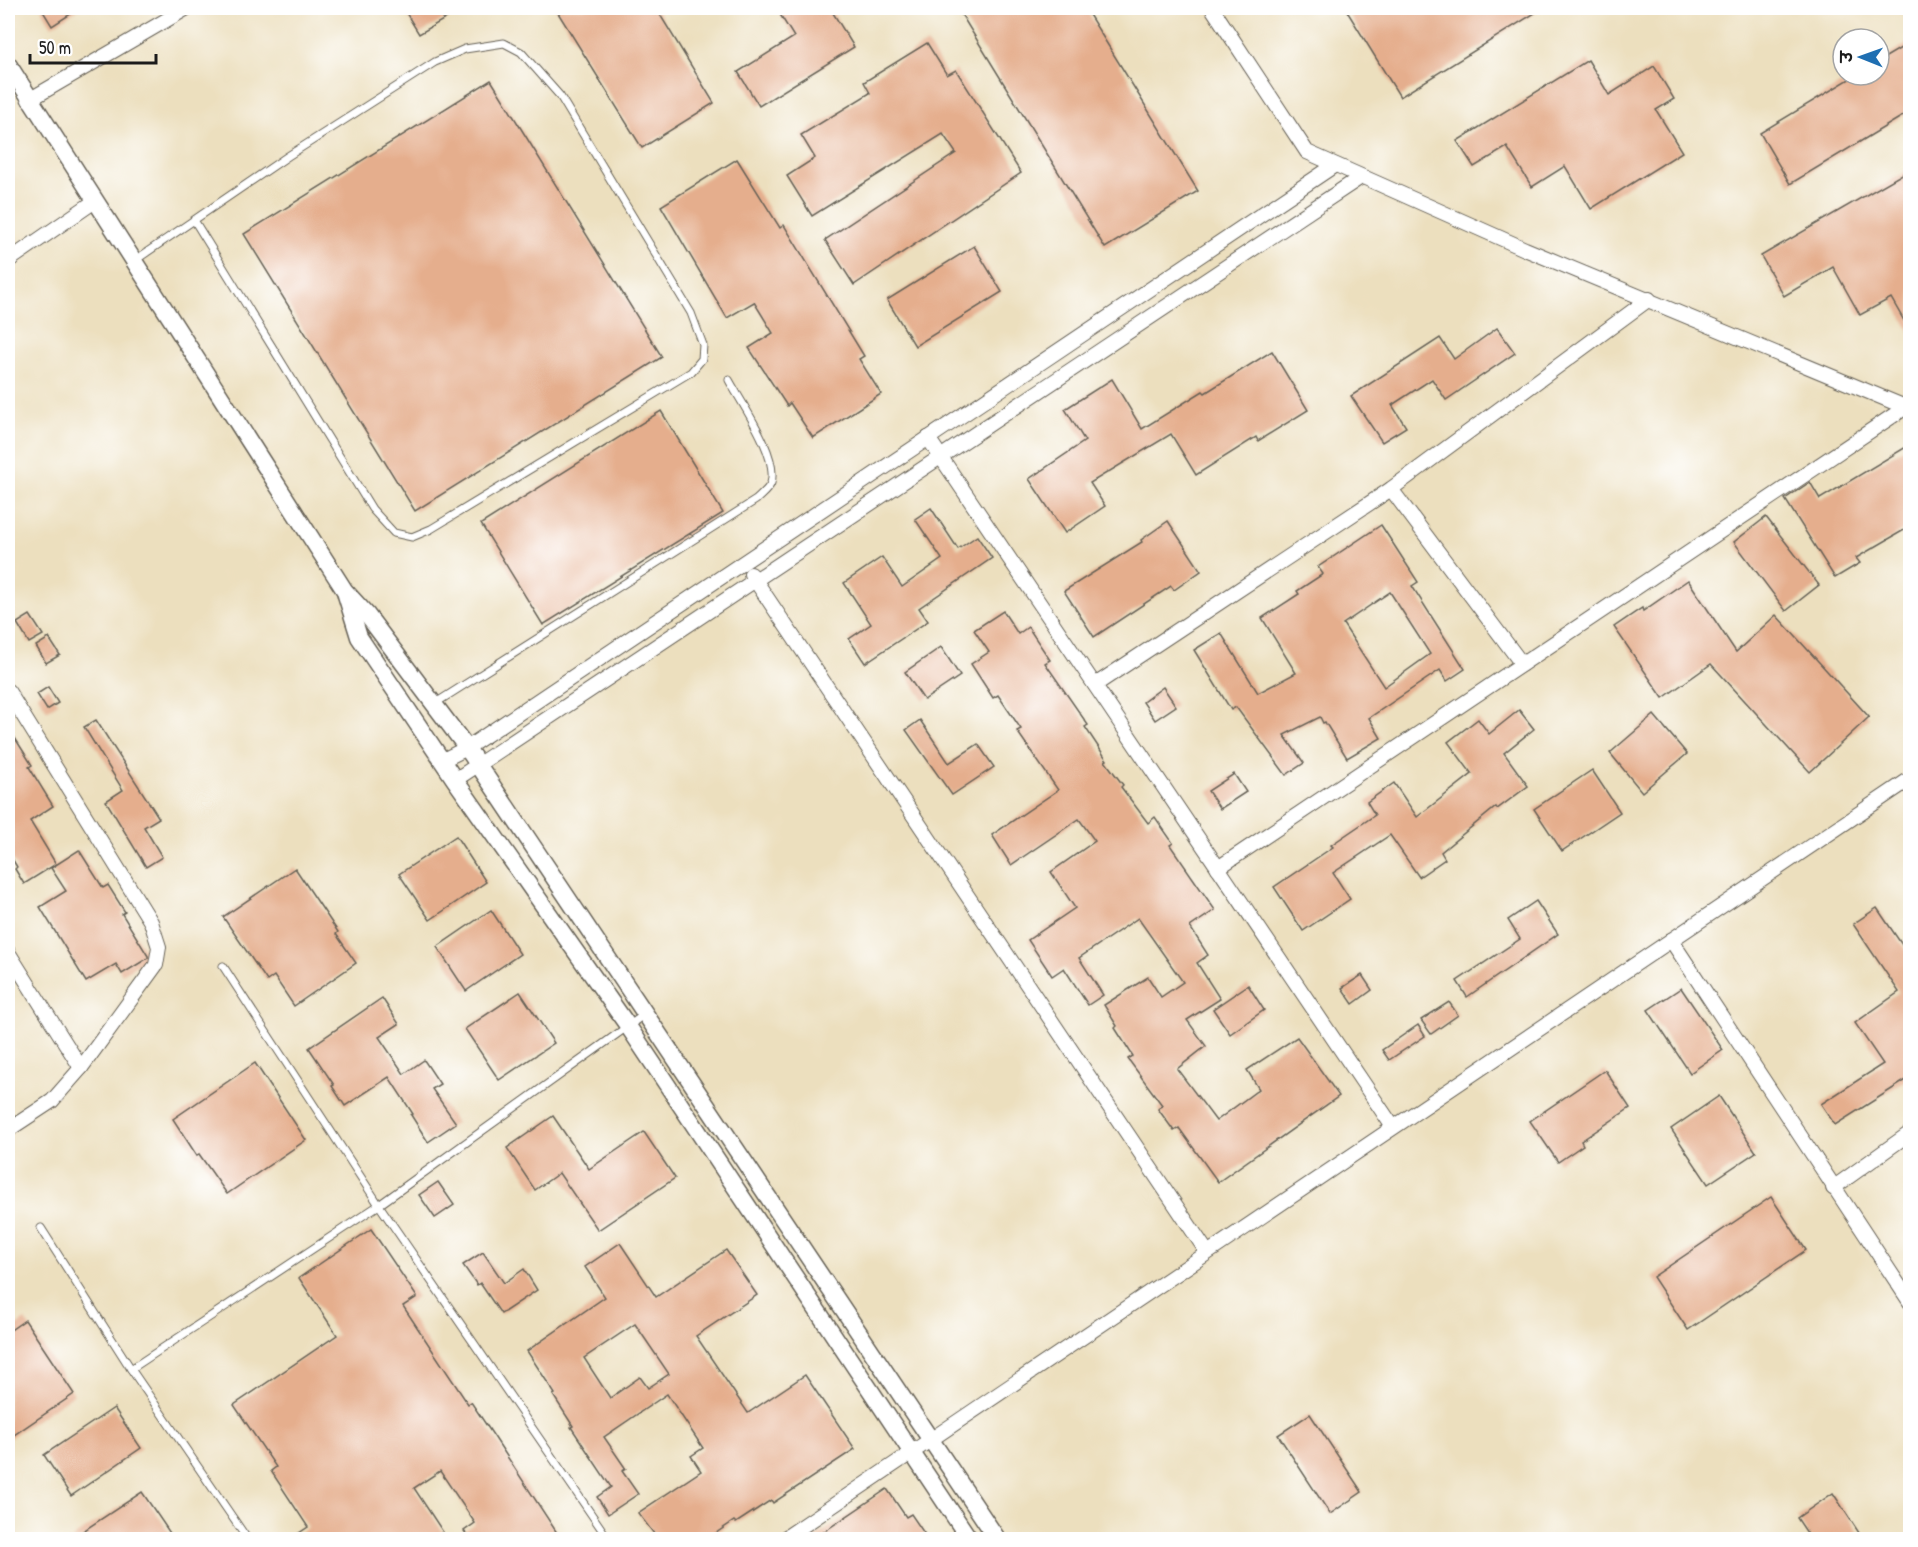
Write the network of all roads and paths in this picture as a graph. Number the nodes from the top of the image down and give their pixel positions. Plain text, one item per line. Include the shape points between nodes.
1 (187, 8) edge
2 (1212, 8) edge
3 (8, 64) edge
4 (29, 100) junction
5 (1335, 165) junction
6 (1361, 177) junction
7 (95, 201) junction
8 (194, 220) junction
9 (8, 261) edge
10 (134, 261) junction
11 (1649, 299) junction
12 (729, 380) dead end
13 (1908, 408) edge
14 (928, 438) junction
15 (940, 457) junction
16 (1390, 489) junction
17 (744, 562) junction
18 (755, 580) junction
19 (345, 591) junction
20 (1522, 664) junction
21 (1095, 686) junction
22 (8, 691) edge
23 (434, 704) junction
24 (466, 748) junction
25 (443, 760) junction
26 (477, 764) junction
27 (1911, 779) edge
28 (455, 780) junction
29 (1218, 868) junction
30 (1671, 940) junction
31 (8, 952) edge
32 (223, 966) dead end
33 (13, 972) edge
34 (645, 1014) junction
35 (628, 1026) junction
36 (81, 1068) junction
37 (1393, 1127) junction
38 (8, 1130) edge
39 (1911, 1132) edge
40 (1833, 1188) junction
41 (379, 1205) junction
42 (42, 1228) dead end
43 (1207, 1251) junction
44 (1911, 1302) edge
45 (131, 1369) junction
46 (930, 1438) junction
47 (911, 1451) junction
48 (248, 1539) edge
49 (609, 1539) edge
50 (782, 1539) edge
51 (970, 1539) edge
52 (998, 1539) edge

1 - 4 street
2 - 5 street via 1307,152
3 - 4 street
4 - 7 street
5 - 6 street
5 - 14 street
6 - 11 street
6 - 15 street
7 - 9 street
7 - 10 street
8 - 8 lane via 435,62 465,49 504,43 521,52 560,96 691,313 703,345 702,359 691,372 431,529 412,537 394,533 372,509
8 - 10 lane
10 - 19 street
11 - 13 street
11 - 16 street
12 - 23 lane via 767,450 773,471 771,485 756,500
13 - 20 street
14 - 15 street
14 - 17 street
15 - 18 street
15 - 21 street
16 - 20 street
16 - 21 street
17 - 18 street
17 - 24 street
18 - 26 street
18 - 43 street
19 - 23 street
19 - 25 street via 359,637
20 - 29 street
21 - 29 street
22 - 36 street via 151,922 159,947 156,965
23 - 24 street
24 - 25 street
24 - 26 street
25 - 28 street
26 - 28 street
26 - 34 street
27 - 30 street
28 - 35 street
29 - 37 street
30 - 37 street
30 - 40 street
31 - 33 street
32 - 41 lane
33 - 36 street
34 - 35 lane
34 - 46 street
35 - 41 lane
35 - 47 street
36 - 38 street via 52,1101
37 - 43 street
39 - 40 street
40 - 44 street
41 - 45 lane
41 - 49 lane
42 - 45 lane
43 - 46 street
45 - 48 lane
46 - 47 street
46 - 52 street
47 - 50 street
47 - 51 street

